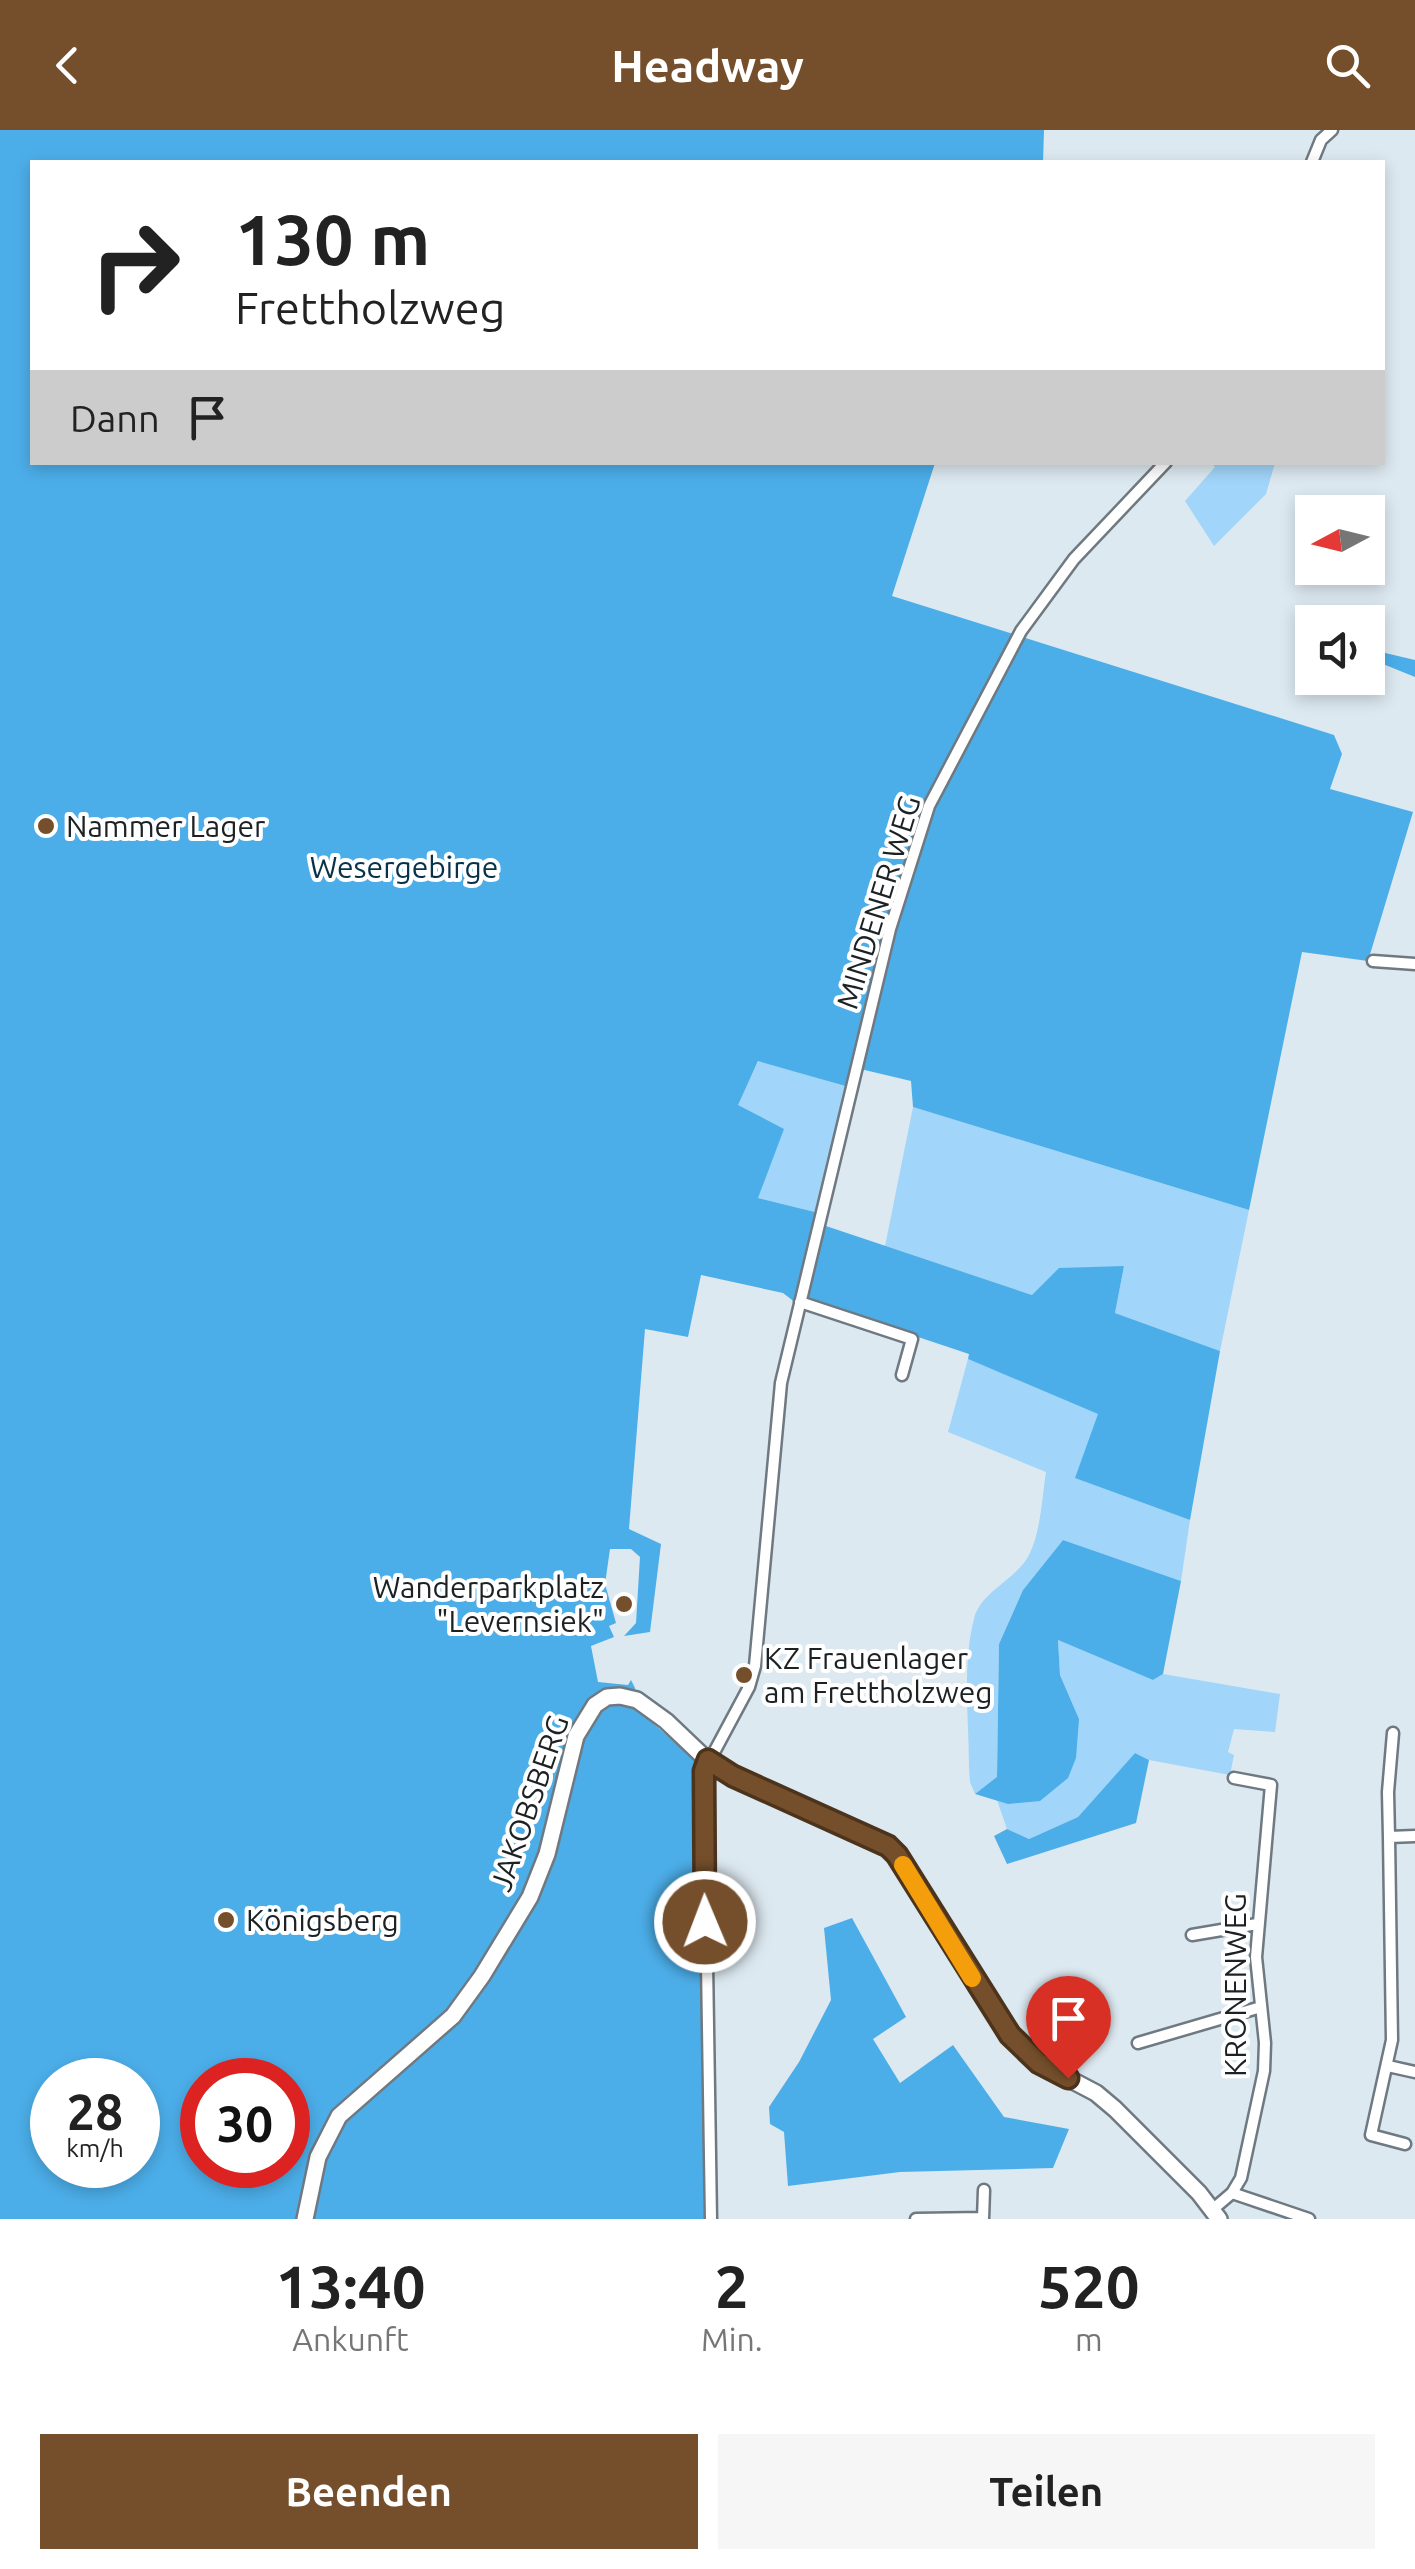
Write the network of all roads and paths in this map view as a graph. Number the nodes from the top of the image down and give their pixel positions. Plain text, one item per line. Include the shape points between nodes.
1 (1332, 130) edge
2 (1313, 160) edge
3 (1163, 465) edge
4 (1373, 961) dead end
5 (1415, 964) edge
6 (800, 1302) junction
7 (902, 1375) dead end
8 (1393, 1733) dead end
9 (708, 1760) junction
10 (1234, 1778) dead end
11 (1415, 1836) edge
12 (1389, 1837) junction
13 (1256, 1924) junction
14 (1192, 1935) dead end
15 (1261, 2007) junction
16 (1138, 2044) dead end
17 (1388, 2066) junction
18 (1415, 2072) edge
19 (1404, 2144) dead end
20 (984, 2190) dead end
21 (1232, 2193) junction
22 (1216, 2214) edge
23 (983, 2218) edge
24 (306, 2219) edge
25 (710, 2219) edge
26 (916, 2219) edge
27 (1309, 2219) edge

1 - 2 street
3 - 6 street, MINDENER WEG via 1074,560 1021,631 929,806 890,929
4 - 5 street
6 - 7 street via 912,1339
6 - 9 street, MINDENER WEG via 781,1383 755,1666 750,1688
8 - 12 street
9 - 22 street, JAKOBSBERG via 888,1846 1010,2035 1039,2063 1096,2093
9 - 24 street, JAKOBSBERG via 633,1699 606,1698 586,1715 530,1897 453,2016 339,2116 318,2156
9 - 25 street, MINDENER WEG
10 - 13 street, KRONENWEG via 1271,1785
11 - 12 street
12 - 17 street
13 - 14 street
13 - 15 street, KRONENWEG
15 - 16 street
15 - 21 street, KRONENWEG via 1264,2071
17 - 18 street
17 - 19 street via 1371,2135
20 - 23 street
21 - 22 street
21 - 27 street
23 - 26 street

